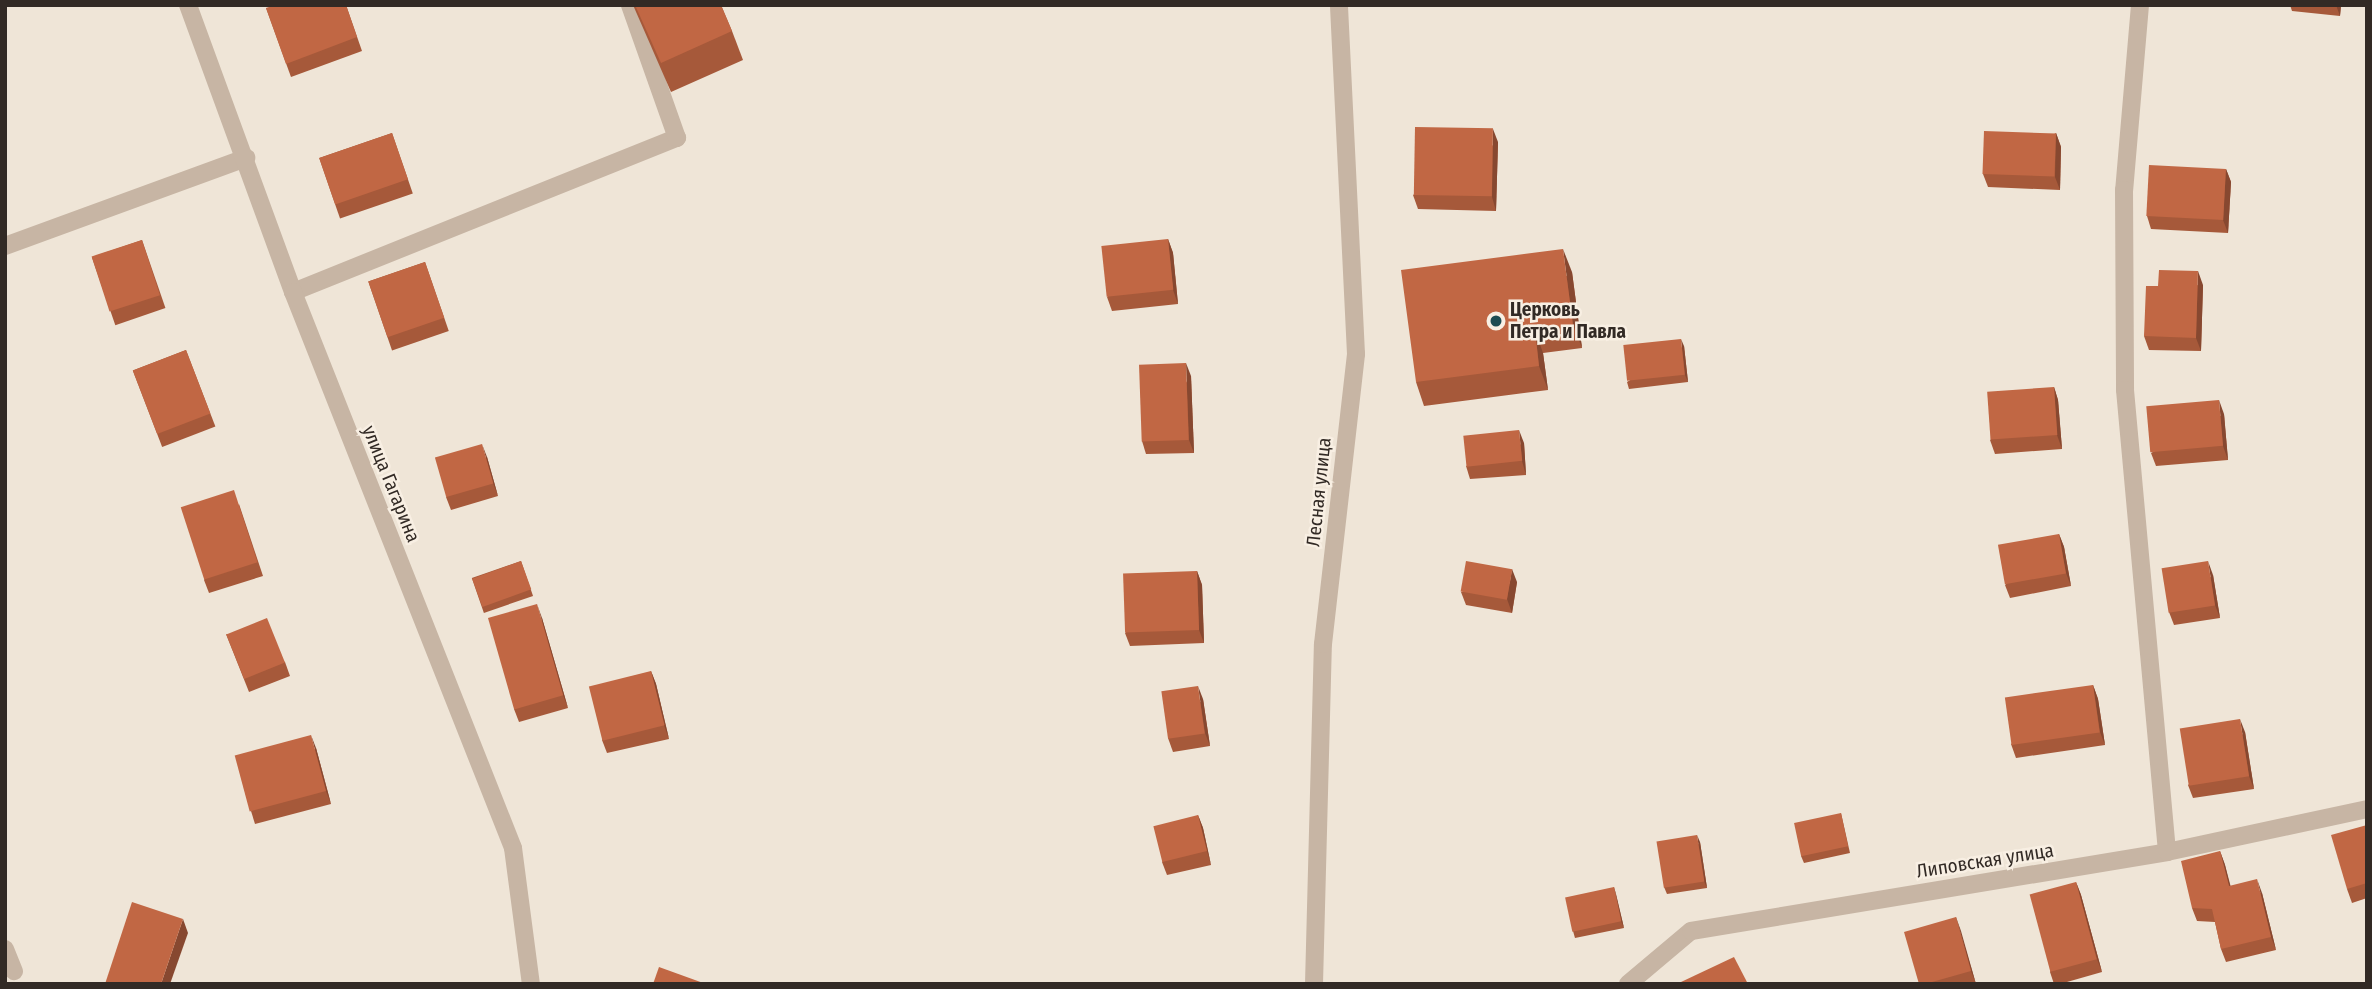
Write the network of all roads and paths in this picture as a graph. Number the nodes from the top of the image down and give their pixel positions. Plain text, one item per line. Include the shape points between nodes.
1 (188, 5) edge
2 (630, 5) edge
3 (1339, 5) edge
4 (2140, 5) edge
5 (246, 158) junction
6 (5, 246) edge
7 (293, 292) junction
8 (2367, 809) edge
9 (2167, 852) junction
10 (5, 949) edge
11 (14, 971) dead end
12 (531, 984) edge
13 (1314, 984) edge
14 (1628, 984) edge

1 - 5 street, улица Гагарина
2 - 7 street via 677,138
3 - 13 street, Лесная улица via 1356,355 1323,644
4 - 9 street via 2124,190 2125,390
5 - 6 street
5 - 7 street, улица Гагарина
7 - 12 street, улица Гагарина via 513,848
8 - 9 street, Липовская улица
9 - 14 street, Липовская улица via 1691,931
10 - 11 street

